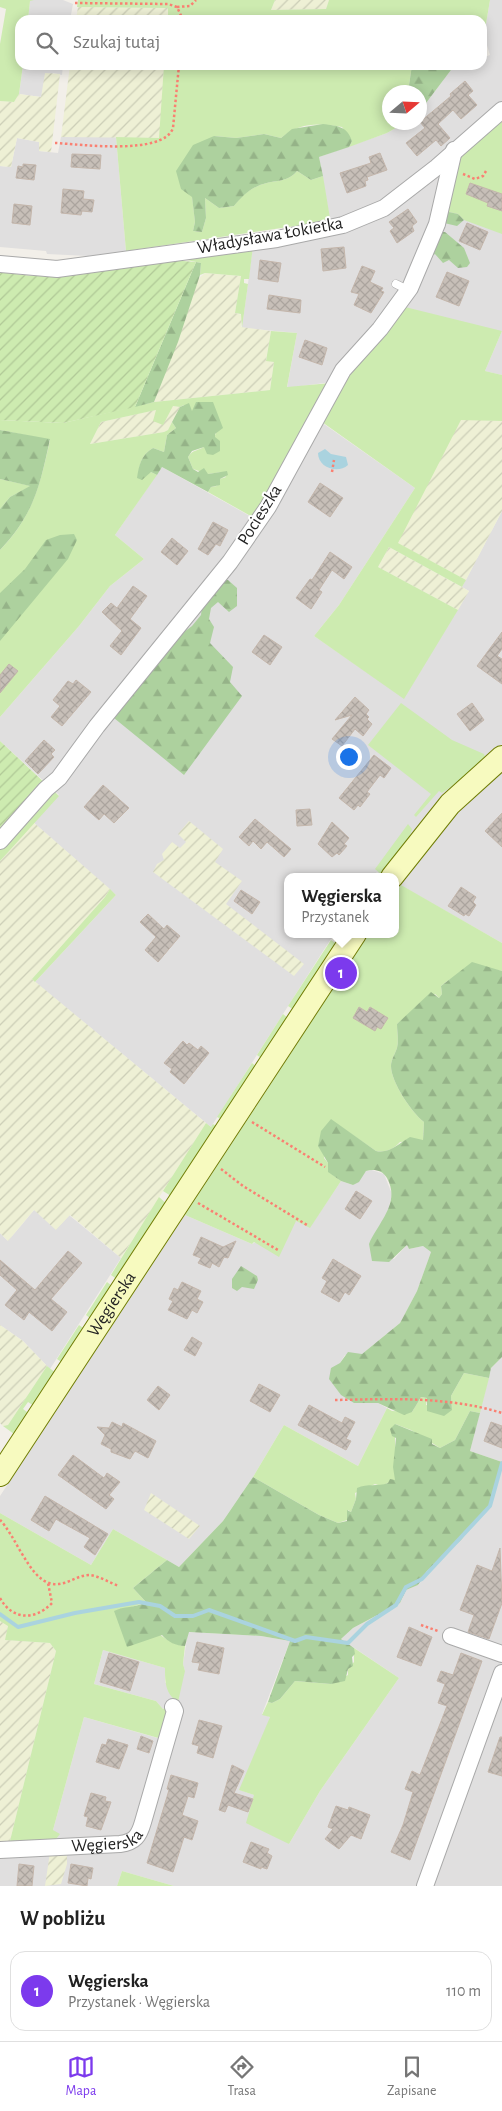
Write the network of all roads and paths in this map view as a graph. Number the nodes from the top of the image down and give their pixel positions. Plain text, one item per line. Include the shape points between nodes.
1 (196, 0) edge
2 (75, 3) dead end
3 (177, 7) junction
4 (181, 15) edge
5 (179, 70) edge
6 (502, 110) edge
7 (55, 143) dead end
8 (454, 150) junction
9 (486, 171) dead end
10 (459, 172) dead end
11 (0, 264) edge
12 (334, 460) dead end
13 (332, 472) dead end
14 (502, 757) edge
15 (0, 841) edge
16 (395, 873) edge
17 (352, 938) edge
18 (248, 1119) dead end
19 (217, 1166) dead end
20 (325, 1167) dead end
21 (194, 1201) dead end
22 (307, 1225) dead end
23 (278, 1250) dead end
24 (335, 1400) dead end
25 (502, 1413) edge
26 (0, 1475) edge
27 (0, 1520) edge
28 (48, 1583) junction
29 (118, 1586) dead end
30 (0, 1598) edge
31 (421, 1625) dead end
32 (452, 1636) joint
33 (502, 1654) edge
34 (502, 1673) edge
35 (173, 1707) dead end
36 (0, 1850) edge
37 (425, 1886) edge

1 - 3 path via 190,6
2 - 3 path via 168,4
3 - 4 path
5 - 7 path via 173,128 164,140 123,146
6 - 8 street, Władysława Łokietka
8 - 11 street, Władysława Łokietka via 384,208 346,228 289,240 57,269
8 - 15 street, Pocieszka via 427,253 402,287 380,329 347,359 268,507 235,554 117,697 59,778
9 - 10 path via 475,179
12 - 13 path
14 - 16 main road via 450,804
17 - 26 main road, Węgierska
18 - 20 path
19 - 22 path
21 - 23 path
24 - 25 path via 441,1400
27 - 28 path via 31,1568
28 - 29 path via 65,1584 91,1575
28 - 30 path via 52,1603 43,1612 24,1617 5,1608
31 - 32 path
32 - 33 street
34 - 37 street
35 - 36 street, Węgierska via 175,1711 137,1837 120,1844

